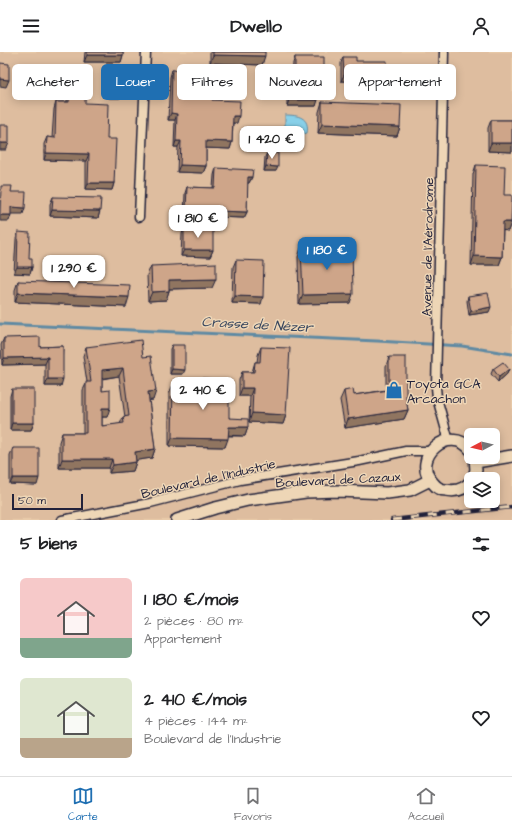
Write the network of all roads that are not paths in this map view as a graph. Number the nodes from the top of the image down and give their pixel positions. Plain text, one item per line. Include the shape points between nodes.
1 (146, 52) edge
2 (444, 52) edge
3 (139, 217) dead end
4 (449, 441) junction
5 (464, 444) edge
6 (430, 452) junction
7 (512, 456) edge
8 (500, 457) edge
9 (430, 480) junction
10 (464, 487) edge
11 (62, 520) edge
12 (177, 520) edge

1 - 3 street
2 - 4 street, Avenue de l'Aérodrome via 436,398
4 - 5 main road
4 - 6 main road via 435,446
6 - 9 main road via 426,466
6 - 11 street, Boulevard de l'Industrie via 406,451 240,480 150,503
7 - 8 main road
9 - 10 main road via 444,490 452,491
9 - 12 main road, Boulevard de Cazaux via 410,490 392,492 306,492 248,500

